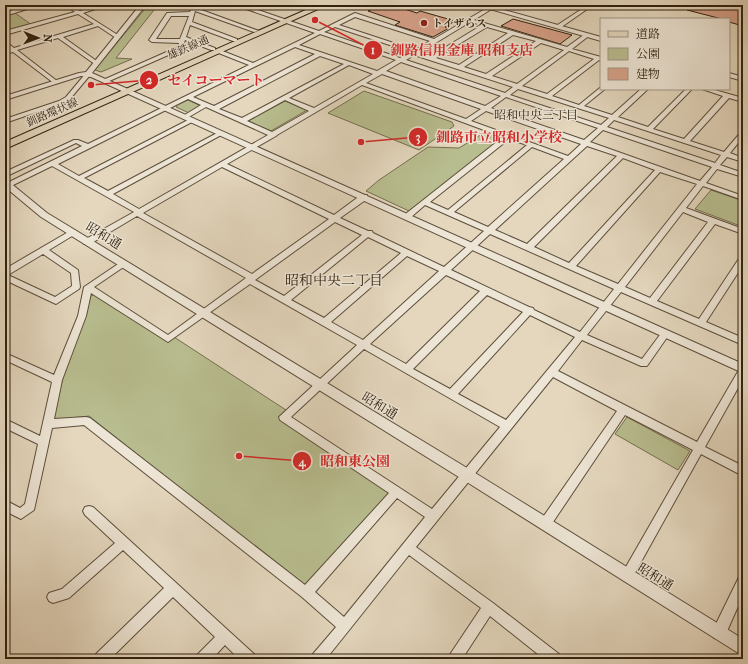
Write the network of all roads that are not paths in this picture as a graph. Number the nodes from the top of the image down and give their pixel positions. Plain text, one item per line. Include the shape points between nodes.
1 (38, 5) edge
2 (67, 5) edge
3 (106, 5) edge
4 (143, 5) edge
5 (237, 5) edge
6 (266, 5) edge
7 (314, 5) edge
8 (323, 5) edge
9 (479, 5) edge
10 (591, 5) edge
11 (31, 6) edge
12 (494, 6) edge
13 (193, 9) edge
14 (254, 10) junction
15 (78, 12) junction
16 (5, 14) edge
17 (469, 20) junction
18 (283, 21) junction
19 (189, 23) junction
20 (97, 25) junction
21 (335, 25) junction
22 (486, 25) junction
23 (560, 26) junction
24 (256, 31) junction
25 (5, 33) edge
26 (319, 33) junction
27 (512, 33) junction
28 (587, 35) junction
29 (600, 35) edge
30 (59, 36) junction
31 (118, 37) junction
32 (600, 39) edge
33 (183, 40) junction
34 (235, 40) junction
35 (436, 41) junction
36 (540, 41) junction
37 (5, 43) edge
38 (295, 44) junction
39 (13, 49) junction
40 (568, 49) junction
41 (216, 50) junction
42 (5, 52) edge
43 (416, 52) junction
44 (321, 54) junction
45 (432, 58) junction
46 (599, 58) edge
47 (402, 60) junction
48 (96, 63) junction
49 (349, 63) junction
50 (254, 65) junction
51 (460, 67) junction
52 (730, 70) edge
53 (380, 73) junction
54 (88, 74) junction
55 (743, 74) edge
56 (730, 75) edge
57 (488, 76) junction
58 (743, 78) edge
59 (105, 80) junction
60 (55, 82) junction
61 (362, 83) junction
62 (517, 86) junction
63 (126, 90) junction
64 (601, 90) edge
65 (645, 90) edge
66 (688, 90) edge
67 (708, 90) edge
68 (506, 95) junction
69 (548, 96) junction
70 (727, 96) junction
71 (5, 98) edge
72 (188, 98) junction
73 (284, 98) junction
74 (743, 100) edge
75 (205, 106) junction
76 (581, 106) junction
77 (166, 108) junction
78 (486, 108) junction
79 (214, 109) junction
80 (315, 111) junction
81 (189, 118) junction
82 (614, 118) junction
83 (5, 121) edge
84 (242, 121) junction
85 (466, 121) junction
86 (602, 128) junction
87 (649, 129) junction
88 (221, 133) junction
89 (743, 133) edge
90 (274, 135) junction
91 (508, 136) junction
92 (5, 141) edge
93 (686, 141) junction
94 (585, 143) junction
95 (531, 145) junction
96 (5, 146) edge
97 (87, 146) junction
98 (252, 147) junction
99 (726, 154) junction
100 (621, 156) junction
101 (568, 158) junction
102 (743, 160) edge
103 (53, 164) junction
104 (221, 164) junction
105 (716, 166) junction
106 (659, 169) junction
107 (743, 175) edge
108 (80, 178) junction
109 (6, 183) edge
110 (701, 184) junction
111 (108, 194) junction
112 (364, 197) junction
113 (743, 198) edge
114 (424, 202) junction
115 (681, 209) junction
116 (138, 213) junction
117 (449, 213) junction
118 (407, 216) junction
119 (335, 217) junction
120 (713, 221) junction
121 (489, 231) junction
122 (743, 232) edge
123 (73, 233) junction
124 (369, 234) junction
125 (87, 242) junction
126 (472, 246) junction
127 (528, 248) junction
128 (43, 250) junction
129 (407, 252) junction
130 (743, 259) edge
131 (124, 264) junction
132 (571, 266) junction
133 (445, 270) junction
134 (5, 273) edge
135 (5, 277) edge
136 (250, 279) junction
137 (88, 286) junction
138 (618, 288) junction
139 (487, 290) junction
140 (285, 300) junction
141 (651, 302) junction
142 (604, 306) junction
143 (530, 310) junction
144 (204, 313) junction
145 (324, 322) junction
146 (701, 323) junction
147 (665, 334) junction
148 (581, 336) junction
149 (743, 342) edge
150 (363, 344) junction
151 (5, 356) edge
152 (408, 369) junction
153 (743, 370) edge
154 (551, 372) junction
155 (57, 380) junction
156 (320, 386) junction
157 (452, 394) junction
158 (623, 410) junction
159 (5, 423) edge
160 (47, 424) junction
161 (507, 426) junction
162 (43, 442) junction
163 (699, 449) junction
164 (743, 471) edge
165 (467, 475) junction
166 (397, 491) junction
167 (5, 505) edge
168 (89, 511) dead end
169 (433, 516) junction
170 (545, 524) junction
171 (123, 543) junction
172 (408, 548) junction
173 (627, 576) junction
174 (743, 581) edge
175 (172, 588) junction
176 (306, 593) junction
177 (53, 597) dead end
178 (489, 607) junction
179 (344, 626) junction
180 (719, 633) junction
181 (224, 636) junction
182 (743, 648) edge
183 (101, 659) edge
184 (203, 659) edge
185 (249, 659) edge
186 (318, 659) edge
187 (454, 659) edge
188 (554, 659) edge

1 - 11 street
2 - 15 street
3 - 15 street
4 - 31 street
5 - 14 street
6 - 14 street
7 - 18 main road, 雄鉄線通
8 - 18 main road, 雄鉄線通
9 - 12 street
10 - 23 street
11 - 16 street
12 - 17 street
12 - 23 street
13 - 19 street
13 - 24 street
13 - 33 street via 169,14 152,40
14 - 18 street
15 - 20 street
15 - 25 street
17 - 22 street
17 - 35 street
18 - 24 main road, 雄鉄線通
18 - 26 street
18 - 41 main road, 雄鉄線通
19 - 33 street
19 - 34 street
20 - 30 street
20 - 31 street
21 - 26 street
21 - 35 street via 355,15
21 - 43 street
22 - 27 street
22 - 45 street
23 - 28 street
23 - 29 street
24 - 34 main road, 雄鉄線通
26 - 38 street
26 - 47 street
27 - 36 street
27 - 51 street
28 - 32 street
28 - 40 street
30 - 39 street
30 - 48 street
31 - 48 street
33 - 41 street
33 - 59 street via 180,48
34 - 41 main road, 雄鉄線通
35 - 43 street
36 - 40 street
36 - 57 street
37 - 39 street
38 - 44 street
38 - 50 street
39 - 42 street
39 - 60 street
40 - 46 street
40 - 62 street
41 - 50 street
41 - 63 main road, 釧路環状線
43 - 45 street
43 - 47 street
44 - 49 street
44 - 79 street
45 - 51 street
46 - 69 street
47 - 53 street
47 - 68 street
48 - 54 street
49 - 53 street
49 - 73 street
50 - 72 street
51 - 57 street
52 - 55 street
53 - 61 street
53 - 78 street
54 - 59 street
54 - 60 street
54 - 83 street via 68,98 61,102
56 - 58 street
57 - 62 street
59 - 63 street
60 - 71 street
61 - 80 street
61 - 85 street
62 - 68 street
62 - 69 street
63 - 77 street
63 - 92 main road
63 - 96 main road, 釧路環状線
64 - 76 street
65 - 82 street
66 - 87 street
67 - 70 street
68 - 78 street
68 - 86 street
69 - 76 street
70 - 74 street
70 - 93 street
72 - 75 street
72 - 77 street
73 - 80 street
73 - 84 street
75 - 79 street
75 - 81 street
76 - 82 street
77 - 81 street
77 - 97 street
78 - 85 street
78 - 94 street
79 - 84 street
80 - 90 street
81 - 88 street
81 - 108 street
82 - 86 street
82 - 87 street
84 - 90 street
85 - 91 street
86 - 94 street
86 - 105 street
87 - 93 street
88 - 98 street
88 - 111 street
89 - 99 street
90 - 98 street
91 - 95 street
91 - 114 street
93 - 99 street
94 - 100 street
94 - 101 street
95 - 101 street
95 - 117 street
97 - 103 street
97 - 109 street via 76,141
98 - 104 street
98 - 112 street
99 - 102 street
99 - 105 street
100 - 106 street
100 - 127 street
101 - 121 street
103 - 108 street
103 - 109 street
104 - 116 street
104 - 119 street
105 - 107 street
105 - 110 street
106 - 110 street
106 - 132 street
108 - 111 street
109 - 123 street, 昭和通 via 44,215
110 - 113 street
110 - 115 street
111 - 116 street
112 - 118 street
112 - 119 street
114 - 117 street
114 - 118 street
115 - 120 street
115 - 138 street
116 - 125 street
116 - 136 street
117 - 121 street
118 - 126 street
119 - 124 street
119 - 136 street
120 - 122 street
120 - 141 street
121 - 126 street
121 - 127 street
123 - 125 street, 昭和通
123 - 128 street
124 - 129 street
124 - 140 street
125 - 131 street, 昭和通
126 - 133 street
126 - 142 street
127 - 132 street
128 - 134 street
128 - 135 street via 75,272 76,287 56,301
129 - 133 street
129 - 145 street
130 - 146 street
131 - 137 street
131 - 144 street, 昭和通
132 - 138 street
133 - 139 street
133 - 150 street
136 - 140 street
136 - 144 street
137 - 144 street via 168,339
137 - 155 street via 82,316
138 - 141 street
138 - 142 street
139 - 143 street
139 - 152 street
140 - 145 street
141 - 146 street
142 - 147 street
142 - 148 street
143 - 148 street
143 - 157 street
144 - 156 street, 昭和通
145 - 150 street
146 - 149 street
147 - 148 street via 644,364
147 - 153 street
148 - 154 street
150 - 152 street
150 - 156 street
151 - 155 street
152 - 157 street
153 - 163 street
154 - 158 street
154 - 161 street
155 - 160 street
156 - 165 street, 昭和通
156 - 166 street via 284,417
157 - 161 street
158 - 163 street
158 - 170 street
159 - 162 street
160 - 162 street
160 - 176 street via 86,421
161 - 165 street
162 - 167 street via 30,507 21,514
163 - 164 street
163 - 173 street
165 - 169 street
165 - 170 street, 昭和通
166 - 169 street
166 - 176 street
168 - 171 street
169 - 172 street
170 - 173 street, 昭和通
171 - 175 street
171 - 177 street via 65,594
172 - 178 street
172 - 179 street
173 - 180 street, 昭和通
174 - 180 street
175 - 181 street
175 - 183 street
176 - 179 street
178 - 187 street
178 - 188 street
179 - 186 street
180 - 182 street, 昭和通
181 - 184 street
181 - 185 street

